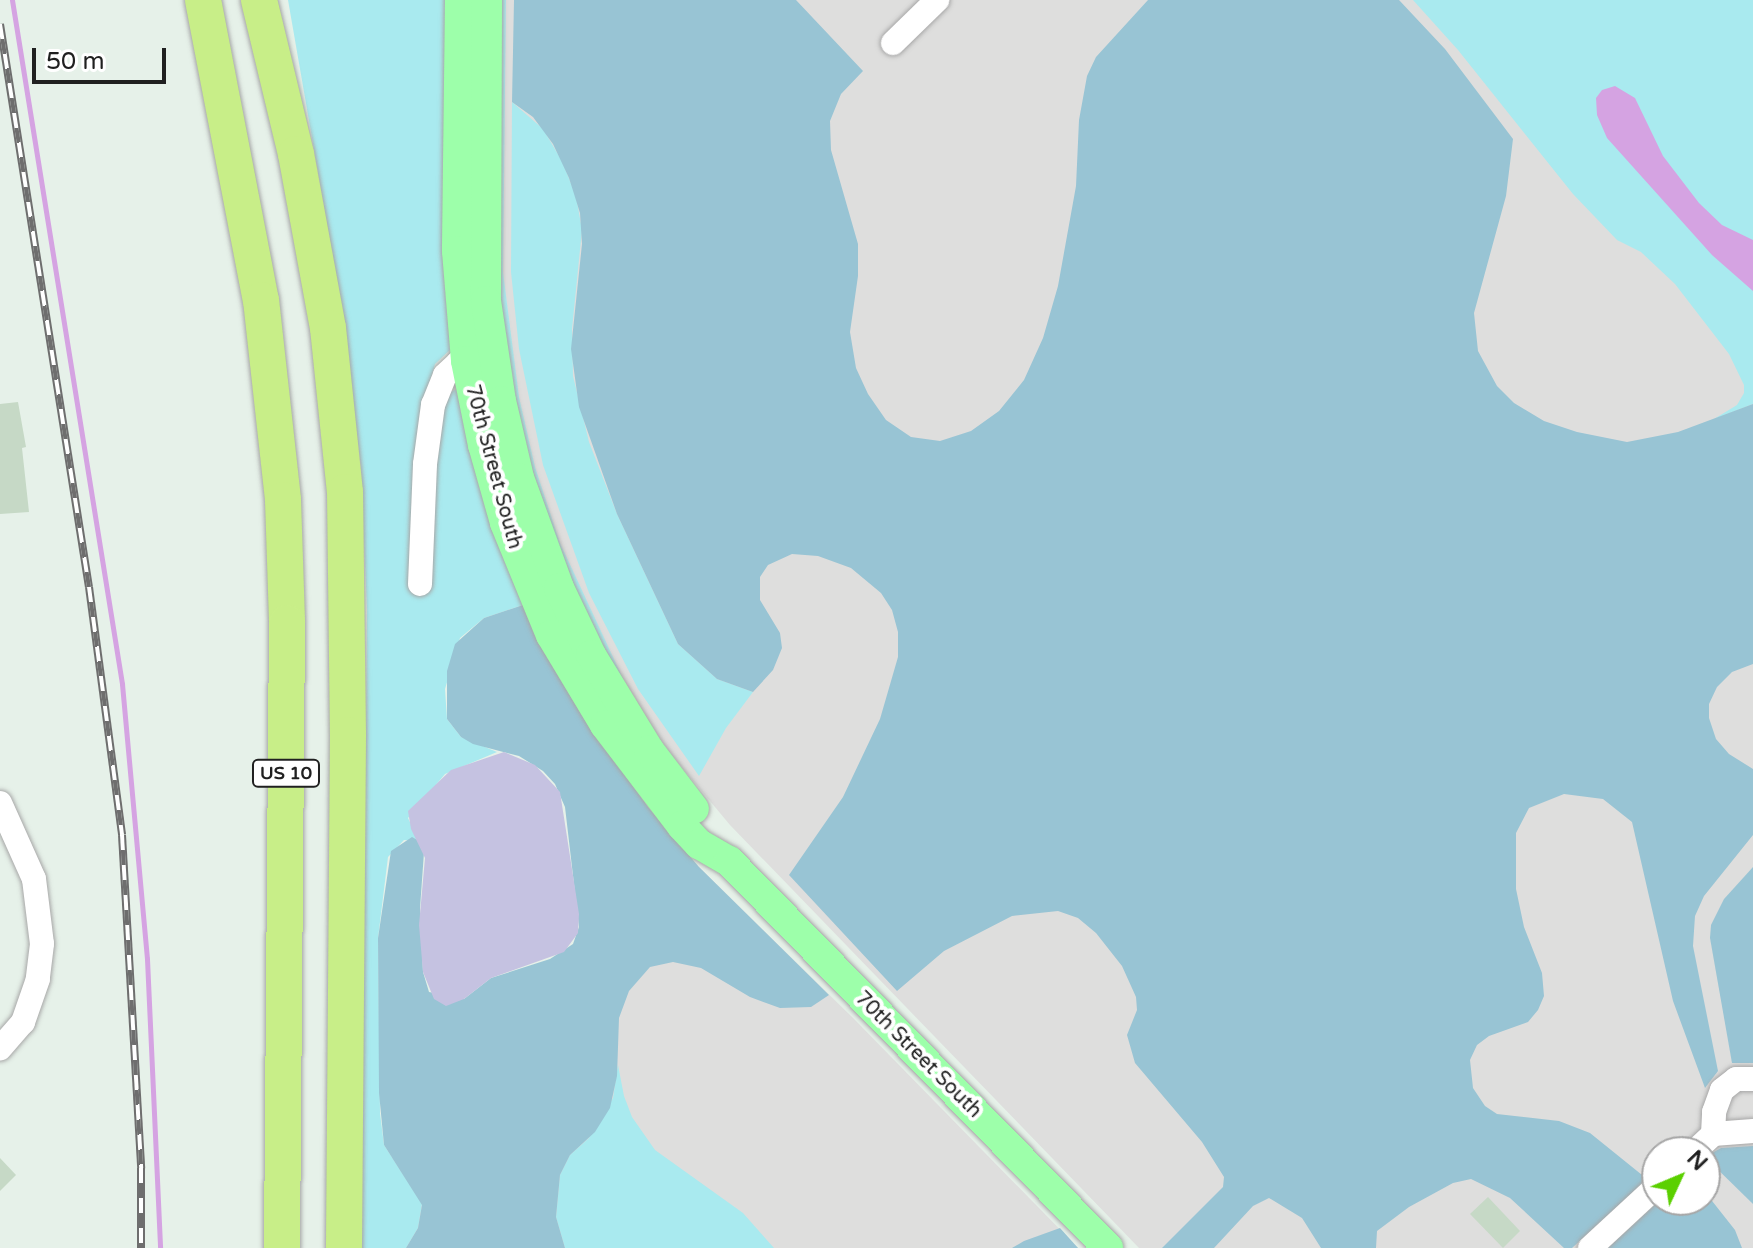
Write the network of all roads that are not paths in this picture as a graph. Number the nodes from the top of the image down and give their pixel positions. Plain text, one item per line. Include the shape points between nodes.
1 (183, 0) edge
2 (203, 0) edge
3 (259, 0) edge
4 (279, 0) edge
5 (460, 0) edge
6 (487, 0) edge
7 (937, 0) edge
8 (893, 43) dead end
9 (296, 154) junction
10 (261, 300) junction
11 (466, 361) junction
12 (420, 584) dead end
13 (0, 803) edge
14 (729, 861) junction
15 (0, 1048) edge
16 (1753, 1079) edge
17 (1753, 1131) edge
18 (1713, 1134) joint
19 (1641, 1201) edge
20 (282, 1248) edge
21 (344, 1248) edge
22 (1108, 1248) edge
23 (1590, 1248) edge

1 - 10 highway
2 - 10 highway, US 10
3 - 9 highway, US 10
4 - 9 highway via 293,75
5 - 11 main road, 70th Street South via 457,251
6 - 14 main road, 70th Street South via 486,301 519,478 559,588 602,677 663,769 713,830
7 - 8 street
9 - 21 highway, US 10 via 328,328 347,530
10 - 20 highway, US 10 via 280,460 286,583
11 - 12 street via 445,375 433,405
11 - 14 main road, 70th Street South via 505,523 551,635 593,708 648,784 699,844
13 - 15 street via 34,879 42,944 38,979 23,1022
14 - 22 main road, 70th Street South
16 - 18 street via 1736,1079 1722,1090
17 - 18 street
19 - 23 street

